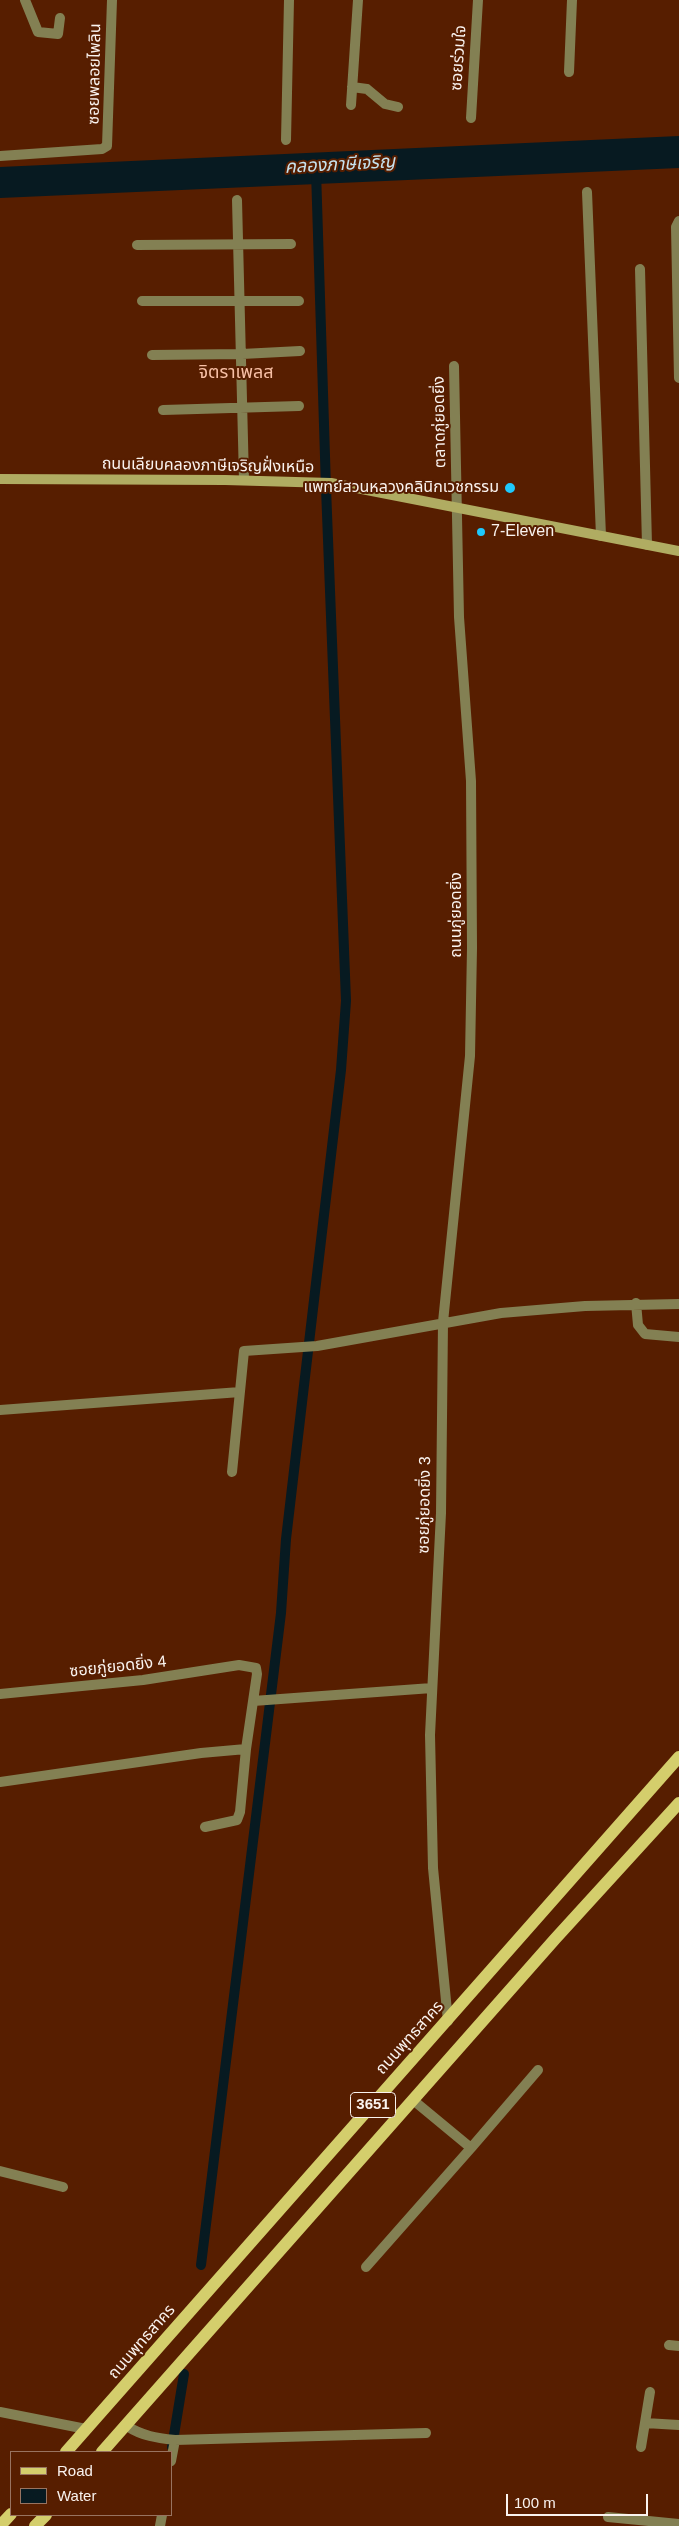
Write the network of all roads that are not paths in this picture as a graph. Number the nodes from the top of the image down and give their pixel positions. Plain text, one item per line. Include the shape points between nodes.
1 (25, 0) edge
2 (112, 0) edge
3 (289, 0) edge
4 (358, 0) edge
5 (478, 0) edge
6 (572, 0) edge
7 (60, 18) dead end
8 (569, 72) dead end
9 (352, 87) junction
10 (351, 105) dead end
11 (398, 107) dead end
12 (471, 118) dead end
13 (286, 140) dead end
14 (0, 156) edge
15 (587, 192) dead end
16 (237, 200) dead end
17 (679, 221) edge
18 (291, 244) dead end
19 (137, 245) dead end
20 (239, 245) junction
21 (640, 269) dead end
22 (142, 301) dead end
23 (299, 301) dead end
24 (241, 302) junction
25 (300, 351) dead end
26 (242, 354) junction
27 (152, 355) dead end
28 (454, 366) dead end
29 (679, 378) edge
30 (299, 406) dead end
31 (244, 408) junction
32 (163, 410) dead end
33 (0, 478) edge
34 (244, 480) junction
35 (457, 507) junction
36 (601, 536) junction
37 (648, 545) junction
38 (679, 551) edge
39 (636, 1303) junction
40 (679, 1304) edge
41 (443, 1322) junction
42 (679, 1337) edge
43 (240, 1392) junction
44 (0, 1410) edge
45 (232, 1472) dead end
46 (432, 1688) junction
47 (0, 1694) edge
48 (253, 1701) junction
49 (246, 1749) junction
50 (679, 1757) edge
51 (0, 1782) edge
52 (679, 1803) edge
53 (205, 1826) dead end
54 (448, 2021) junction
55 (538, 2070) dead end
56 (413, 2100) junction
57 (471, 2148) junction
58 (0, 2171) edge
59 (63, 2188) dead end
60 (366, 2267) dead end
61 (650, 2392) dead end
62 (0, 2412) edge
63 (645, 2423) junction
64 (126, 2426) junction
65 (679, 2426) edge
66 (86, 2429) junction
67 (426, 2433) dead end
68 (175, 2440) junction
69 (641, 2447) dead end
70 (67, 2451) edge
71 (103, 2451) edge
72 (172, 2456) edge
73 (10, 2515) edge
74 (45, 2516) edge
75 (608, 2517) dead end
76 (679, 2524) edge
77 (0, 2526) edge
78 (36, 2526) edge

1 - 7 street via 38,32 58,34
2 - 14 street, ซอยพลอยไพลิน via 108,144 105,148
3 - 13 street
4 - 9 street
5 - 12 street, ซอยร่วมใจ
6 - 8 street
9 - 10 street
9 - 11 street via 367,89 385,104
15 - 36 street
16 - 20 street
17 - 29 street via 676,227
18 - 20 street
19 - 20 street
20 - 24 street
21 - 37 street
22 - 24 street
23 - 24 street
24 - 26 street
25 - 26 street
26 - 27 street
26 - 31 street
28 - 35 street, ตลาดภู่ยอดยิ่ง
30 - 31 street
31 - 32 street
31 - 34 street
33 - 34 main road, ถนนเลียบคลองภาษีเจริญฝั่งเหนือ
34 - 35 main road, ถนนเลียบคลองภาษีเจริญฝั่งเหนือ via 331,483
35 - 36 main road, ถนนเลียบคลองภาษีเจริญฝั่งเหนือ
35 - 41 street, ถนนภู่ยอดยิ่ง via 459,617 471,781 472,948 469,1064
36 - 37 main road, ถนนเลียบคลองภาษีเจริญฝั่งเหนือ
37 - 38 main road, ถนนเลียบคลองภาษีเจริญฝั่งเหนือ
39 - 40 street
39 - 41 street via 501,1313
39 - 42 street via 638,1324 645,1334
41 - 43 street via 317,1346 244,1351
41 - 46 street, ซอยภู่ยอดยิ่ง 3 via 440,1522
43 - 44 street
43 - 45 street
46 - 48 street
46 - 54 street, ซอยภู่ยอดยิ่ง 3 via 430,1791 433,1868
47 - 48 street, ซอยภู่ยอดยิ่ง 4 via 143,1680 239,1665 256,1668
48 - 49 street
49 - 51 street via 201,1752
49 - 53 street via 237,1820
50 - 54 main road, ถนนพุทธสาคร / 3651
52 - 56 main road, 3651
54 - 66 main road, ถนนพุทธสาคร / 3651
55 - 57 street
56 - 57 street
56 - 64 main road, 3651
57 - 60 street
58 - 59 street
61 - 63 street
62 - 66 street
63 - 65 street
63 - 69 street
64 - 68 street via 151,2437
64 - 71 main road, 3651
66 - 70 main road, ถนนพุทธสาคร / 3651
67 - 68 street
68 - 72 street
73 - 77 main road
74 - 78 main road
75 - 76 street

